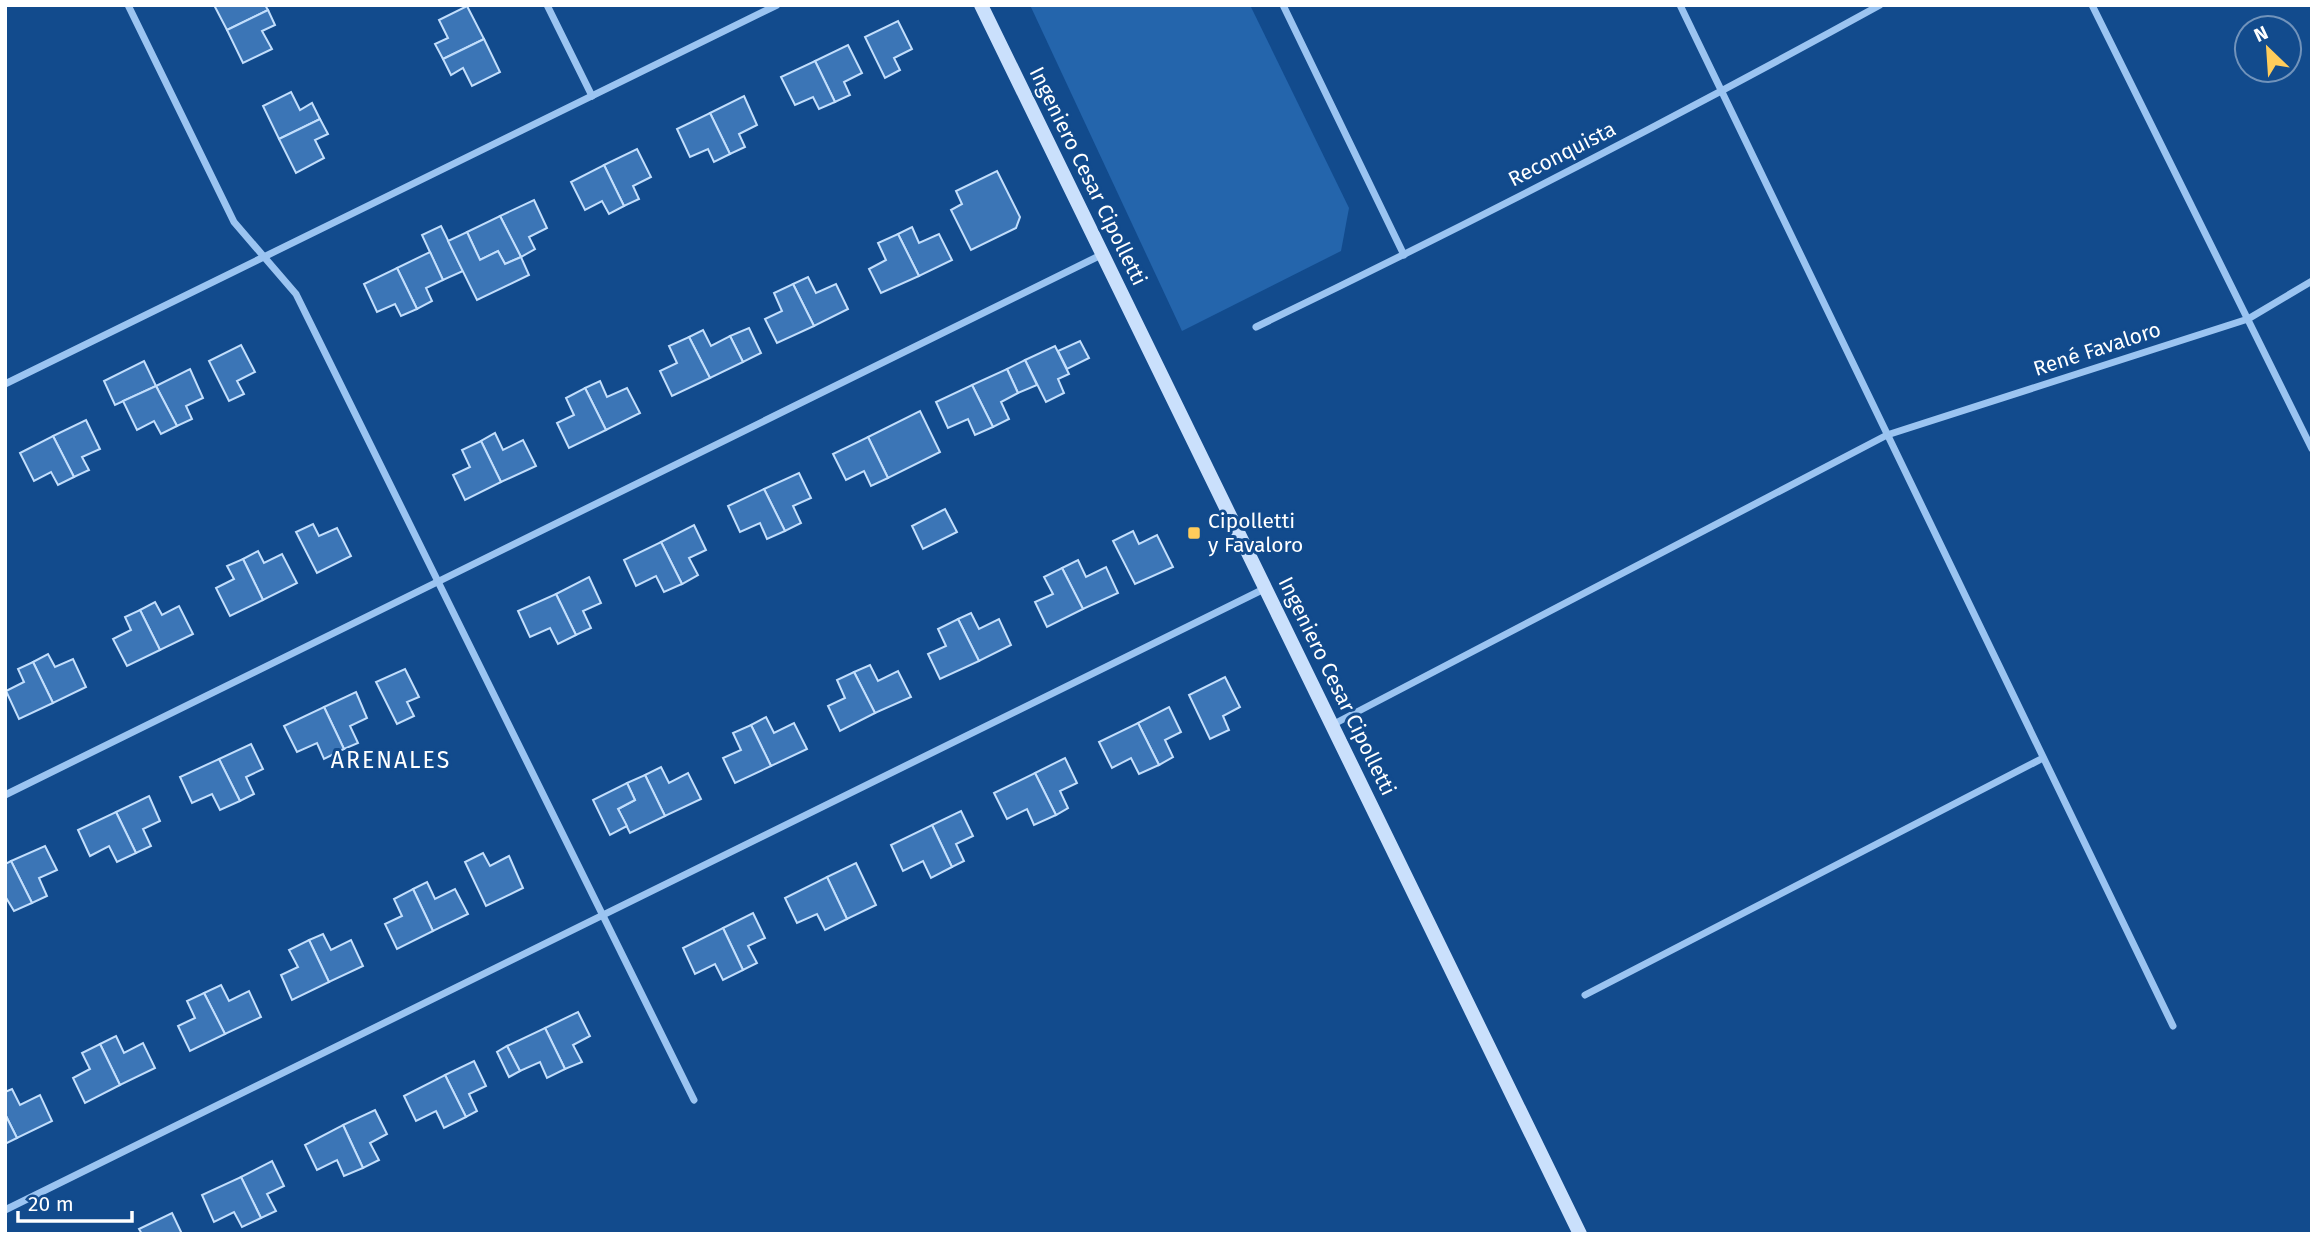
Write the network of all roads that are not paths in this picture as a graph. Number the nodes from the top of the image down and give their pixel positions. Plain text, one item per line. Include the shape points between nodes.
1 (128, 5) edge
2 (547, 5) edge
3 (777, 5) edge
4 (981, 5) edge
5 (1283, 5) edge
6 (1680, 5) edge
7 (1880, 5) edge
8 (2092, 5) edge
9 (1723, 92) junction
10 (592, 96) junction
11 (1103, 254) junction
12 (1404, 255) junction
13 (264, 257) junction
14 (2312, 281) edge
15 (2248, 319) junction
16 (1256, 327) dead end
17 (5, 384) edge
18 (1886, 435) junction
19 (2312, 449) edge
20 (438, 582) junction
21 (1266, 588) junction
22 (1332, 725) junction
23 (2043, 758) junction
24 (5, 795) edge
25 (602, 915) junction
26 (1585, 995) dead end
27 (2172, 1026) dead end
28 (694, 1100) dead end
29 (5, 1210) edge
30 (1580, 1234) edge

1 - 13 street via 234,222
2 - 10 street
3 - 10 street
4 - 11 street, Ingeniero Cesar Cipolletti
5 - 12 street
6 - 9 street
7 - 9 street, Reconquista
8 - 15 street
9 - 12 street, Reconquista
9 - 18 street
10 - 13 street
11 - 20 street
11 - 21 street, Ingeniero Cesar Cipolletti
12 - 16 street, Reconquista
13 - 17 street
13 - 20 street via 296,294
14 - 15 street, René Favaloro
15 - 18 street, René Favaloro
15 - 19 street
18 - 22 street, René Favaloro
18 - 23 street
20 - 24 street
20 - 25 street
21 - 22 street, Ingeniero Cesar Cipolletti
21 - 25 street
22 - 30 street, Ingeniero Cesar Cipolletti
23 - 26 street
23 - 27 street
25 - 28 street
25 - 29 street

